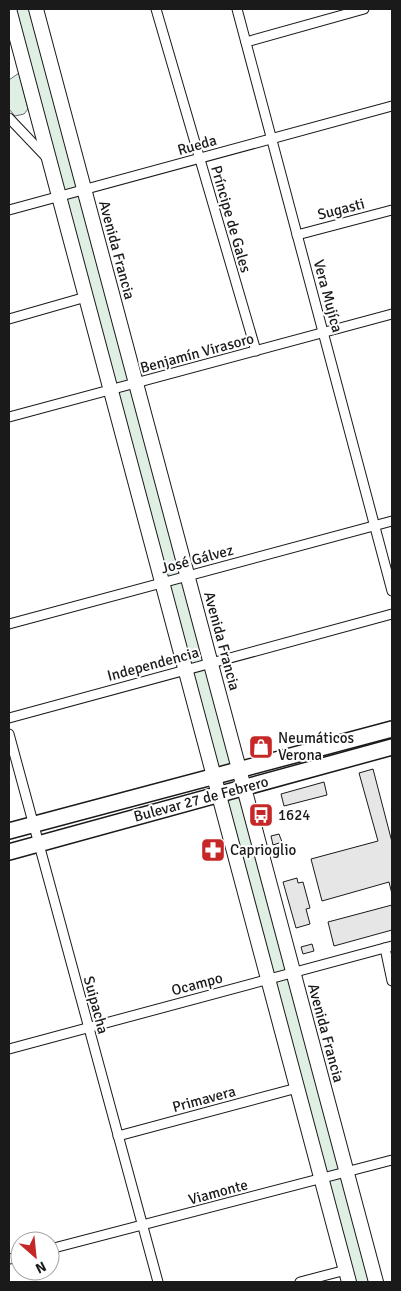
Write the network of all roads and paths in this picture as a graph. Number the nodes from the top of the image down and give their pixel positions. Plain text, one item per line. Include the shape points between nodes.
1 (9, 9) edge
2 (36, 9) edge
3 (156, 9) edge
4 (237, 9) edge
5 (364, 9) edge
6 (246, 42) junction
7 (392, 106) edge
8 (9, 118) edge
9 (9, 126) edge
10 (21, 133) junction
11 (271, 138) junction
12 (200, 159) junction
13 (50, 162) junction
14 (84, 190) junction
15 (59, 196) junction
16 (9, 210) edge
17 (392, 210) edge
18 (297, 235) junction
19 (86, 297) junction
20 (392, 314) edge
21 (9, 319) edge
22 (323, 333) junction
23 (256, 351) junction
24 (136, 383) junction
25 (111, 390) junction
26 (9, 416) edge
27 (392, 521) edge
28 (375, 526) junction
29 (187, 576) junction
30 (162, 583) junction
31 (392, 591) edge
32 (392, 614) edge
33 (9, 624) edge
34 (211, 663) junction
35 (186, 670) junction
36 (9, 718) edge
37 (392, 730) edge
38 (9, 734) edge
39 (392, 747) edge
40 (239, 770) junction
41 (214, 777) junction
42 (244, 788) junction
43 (219, 795) junction
44 (33, 824) junction
45 (9, 830) edge
46 (38, 844) junction
47 (9, 852) edge
48 (389, 947) edge
49 (294, 973) junction
50 (268, 980) junction
51 (392, 981) edge
52 (88, 1028) junction
53 (9, 1049) edge
54 (297, 1088) junction
55 (118, 1136) junction
56 (392, 1160) edge
57 (347, 1172) junction
58 (322, 1178) junction
59 (142, 1226) junction
60 (60, 1246) edge
61 (348, 1276) edge
62 (158, 1282) edge
63 (300, 1282) edge
64 (376, 1282) edge

1 - 13 main road
2 - 14 main road, Avenida Francia
3 - 12 street, Príncipe de Gales
4 - 6 street, Vera Mujíca
5 - 6 street
6 - 11 street, Vera Mujíca
7 - 11 street, Rueda
8 - 10 street
9 - 10 street
10 - 13 street
11 - 12 street, Rueda
11 - 18 street, Vera Mujíca
12 - 14 street, Rueda
12 - 23 street, Príncipe de Gales
13 - 15 main road
14 - 15 street, Rueda
14 - 24 main road, Avenida Francia
15 - 16 street, Rueda
15 - 19 main road
17 - 18 street, Sugasti
18 - 22 street, Vera Mujíca
19 - 21 street
19 - 25 main road
20 - 22 street, Benjamín Virasoro
22 - 23 street, Benjamín Virasoro
22 - 28 street, Vera Mujíca
23 - 24 street, Benjamín Virasoro
24 - 25 street, Benjamín Virasoro
24 - 29 main road, Avenida Francia
25 - 26 street, Benjamín Virasoro
25 - 30 main road
27 - 28 street, José Gálvez
28 - 29 street, José Gálvez
28 - 31 street, Vera Mujíca
29 - 30 street, José Gálvez
29 - 34 main road, Avenida Francia
30 - 33 street, José Gálvez
30 - 35 main road
32 - 34 street, Independencia
34 - 35 street, Independencia
34 - 40 main road, Avenida Francia
35 - 36 street, Independencia
35 - 41 main road
37 - 40 main road, Bulevar 27 de Febrero
38 - 44 street, Suipacha
39 - 42 main road, Bulevar 27 de Febrero
40 - 41 main road, Bulevar 27 de Febrero
40 - 42 main road, Avenida Francia
41 - 43 main road
41 - 44 main road, Bulevar 27 de Febrero
42 - 43 main road, Bulevar 27 de Febrero
42 - 49 main road, Avenida Francia
43 - 46 main road, Bulevar 27 de Febrero
43 - 50 main road
44 - 45 main road, Bulevar 27 de Febrero
44 - 46 street, Suipacha
46 - 47 main road, Bulevar 27 de Febrero
46 - 52 street, Suipacha
48 - 49 street, Ocampo
48 - 51 street
49 - 50 street, Ocampo
49 - 57 main road, Avenida Francia
50 - 52 street, Ocampo
50 - 54 main road
52 - 53 street, Ocampo
52 - 55 street, Suipacha
54 - 55 street, Primavera
54 - 58 main road
55 - 59 street, Suipacha
56 - 57 street, Viamonte
57 - 58 street, Viamonte
57 - 64 main road, Avenida Francia
58 - 59 street, Viamonte
58 - 61 main road
59 - 60 street, Viamonte
59 - 62 street, Suipacha
61 - 63 street

